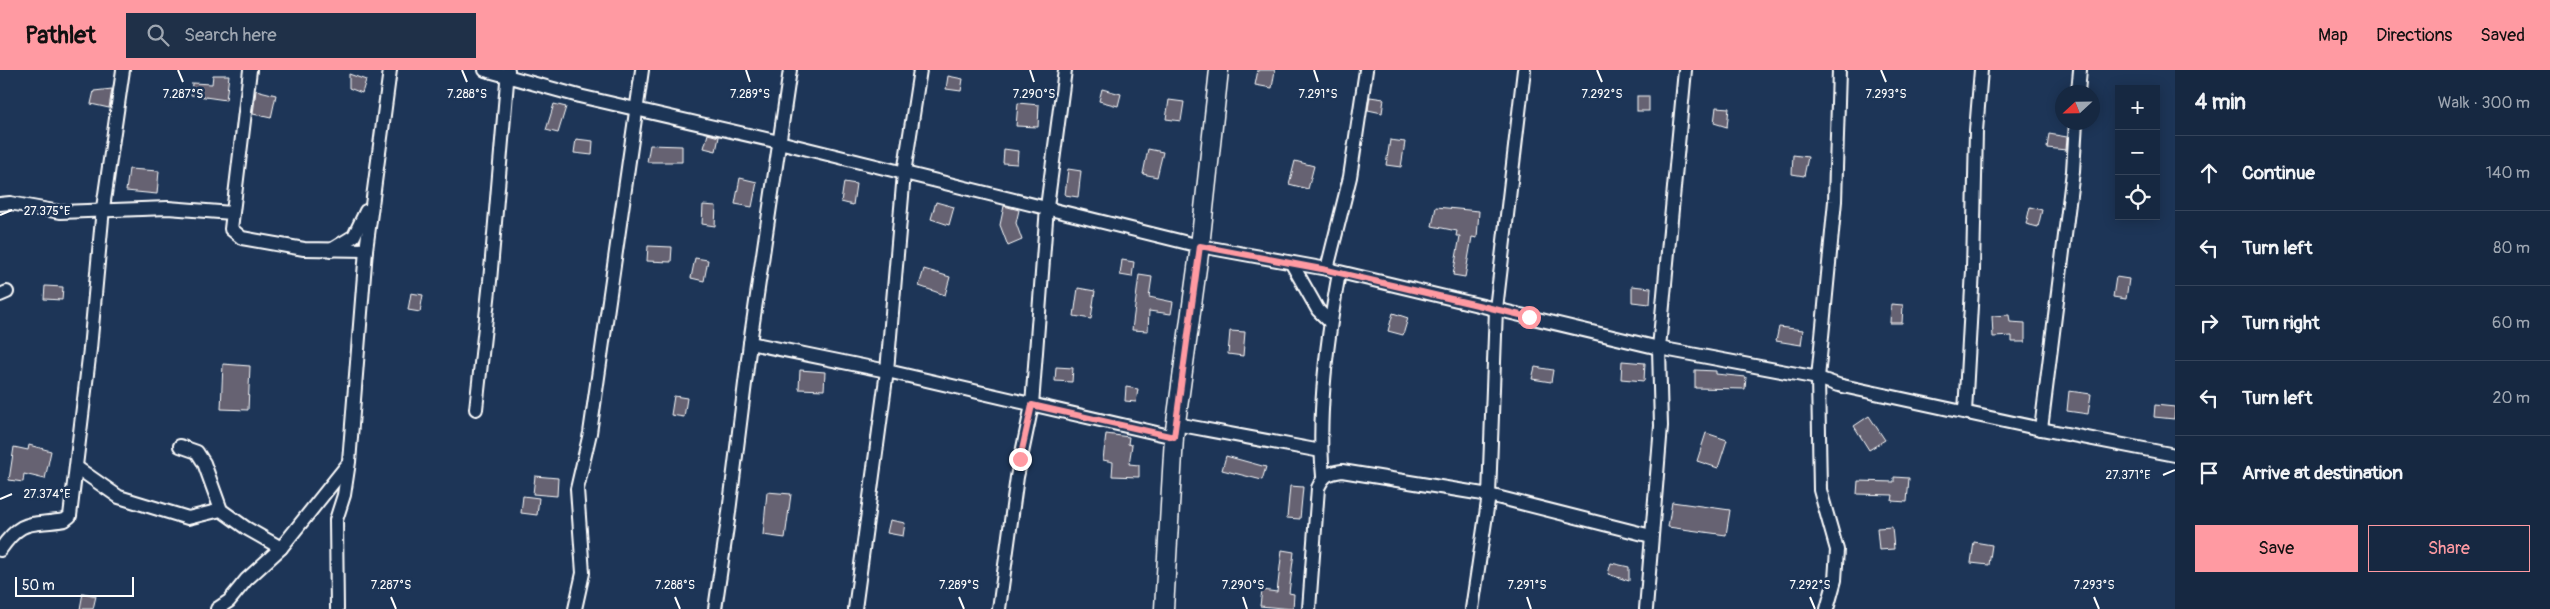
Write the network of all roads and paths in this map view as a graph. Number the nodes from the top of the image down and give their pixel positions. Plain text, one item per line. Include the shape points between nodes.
1 (123, 70) edge
2 (250, 70) edge
3 (390, 70) edge
4 (485, 70) edge
5 (642, 70) edge
6 (790, 70) edge
7 (920, 70) edge
8 (1065, 70) edge
9 (1219, 70) edge
10 (1366, 70) edge
11 (1524, 70) edge
12 (1685, 70) edge
13 (1839, 70) edge
14 (1981, 70) edge
15 (2080, 70) edge
16 (507, 73) edge
17 (2079, 85) edge
18 (637, 110) junction
19 (2075, 130) edge
20 (779, 142) junction
21 (904, 173) junction
22 (373, 196) junction
23 (0, 204) edge
24 (1047, 207) junction
25 (103, 208) junction
26 (232, 213) junction
27 (1200, 246) junction
28 (366, 250) junction
29 (329, 251) junction
30 (1292, 264) junction
31 (1333, 271) junction
32 (1496, 309) junction
33 (1330, 322) junction
34 (750, 344) junction
35 (1659, 348) junction
36 (887, 371) junction
37 (1818, 378) junction
38 (1032, 405) junction
39 (476, 409) dead end
40 (1965, 412) junction
41 (2040, 429) junction
42 (1175, 430) junction
43 (180, 446) dead end
44 (1321, 451) junction
45 (2175, 455) edge
46 (349, 462) junction
47 (76, 467) junction
48 (1323, 476) junction
49 (1489, 495) junction
50 (221, 510) junction
51 (1651, 536) junction
52 (281, 548) junction
53 (0, 550) edge
54 (217, 609) edge
55 (337, 609) edge
56 (575, 609) edge
57 (715, 609) edge
58 (855, 609) edge
59 (999, 609) edge
60 (1164, 609) edge
61 (1309, 609) edge
62 (1472, 609) edge
63 (1646, 609) edge
64 (1827, 609) edge

1 - 25 street
2 - 26 street
3 - 22 street
4 - 16 street
5 - 18 street
6 - 20 street
7 - 21 street
8 - 24 street
9 - 27 street
10 - 31 street
11 - 32 street
12 - 35 street
13 - 37 street via 1835,201
14 - 40 street
15 - 17 street
16 - 18 street
16 - 39 street
18 - 20 street
18 - 56 street via 590,433 577,490 583,573
19 - 41 street via 2072,181
20 - 21 street
20 - 34 street
21 - 24 street
21 - 36 street
22 - 28 street
22 - 29 street via 354,236
23 - 25 street via 60,212
24 - 27 street
24 - 38 street
25 - 26 street via 175,208
25 - 47 street
26 - 29 street via 231,228 242,238
27 - 30 street
27 - 42 street
28 - 29 street
28 - 46 street
30 - 31 street
30 - 33 street via 1318,310
31 - 32 street
31 - 33 street
32 - 35 street
32 - 49 street
33 - 44 street
34 - 36 street
34 - 57 street
35 - 37 street
35 - 51 street via 1661,426
36 - 38 street
36 - 58 street
37 - 40 street via 1838,386
37 - 64 street via 1820,490 1837,550 1835,580
38 - 42 street
38 - 59 street via 1017,477
40 - 41 street
41 - 45 street
42 - 44 street
42 - 60 street
43 - 50 street via 196,452 204,464
44 - 48 street
46 - 52 street
46 - 55 street via 336,520
47 - 50 street via 119,497 188,518
47 - 53 street via 68,519 20,527
48 - 49 street via 1342,471
48 - 61 street via 1318,488
49 - 51 street
49 - 62 street
50 - 52 street
51 - 63 street
52 - 54 street

